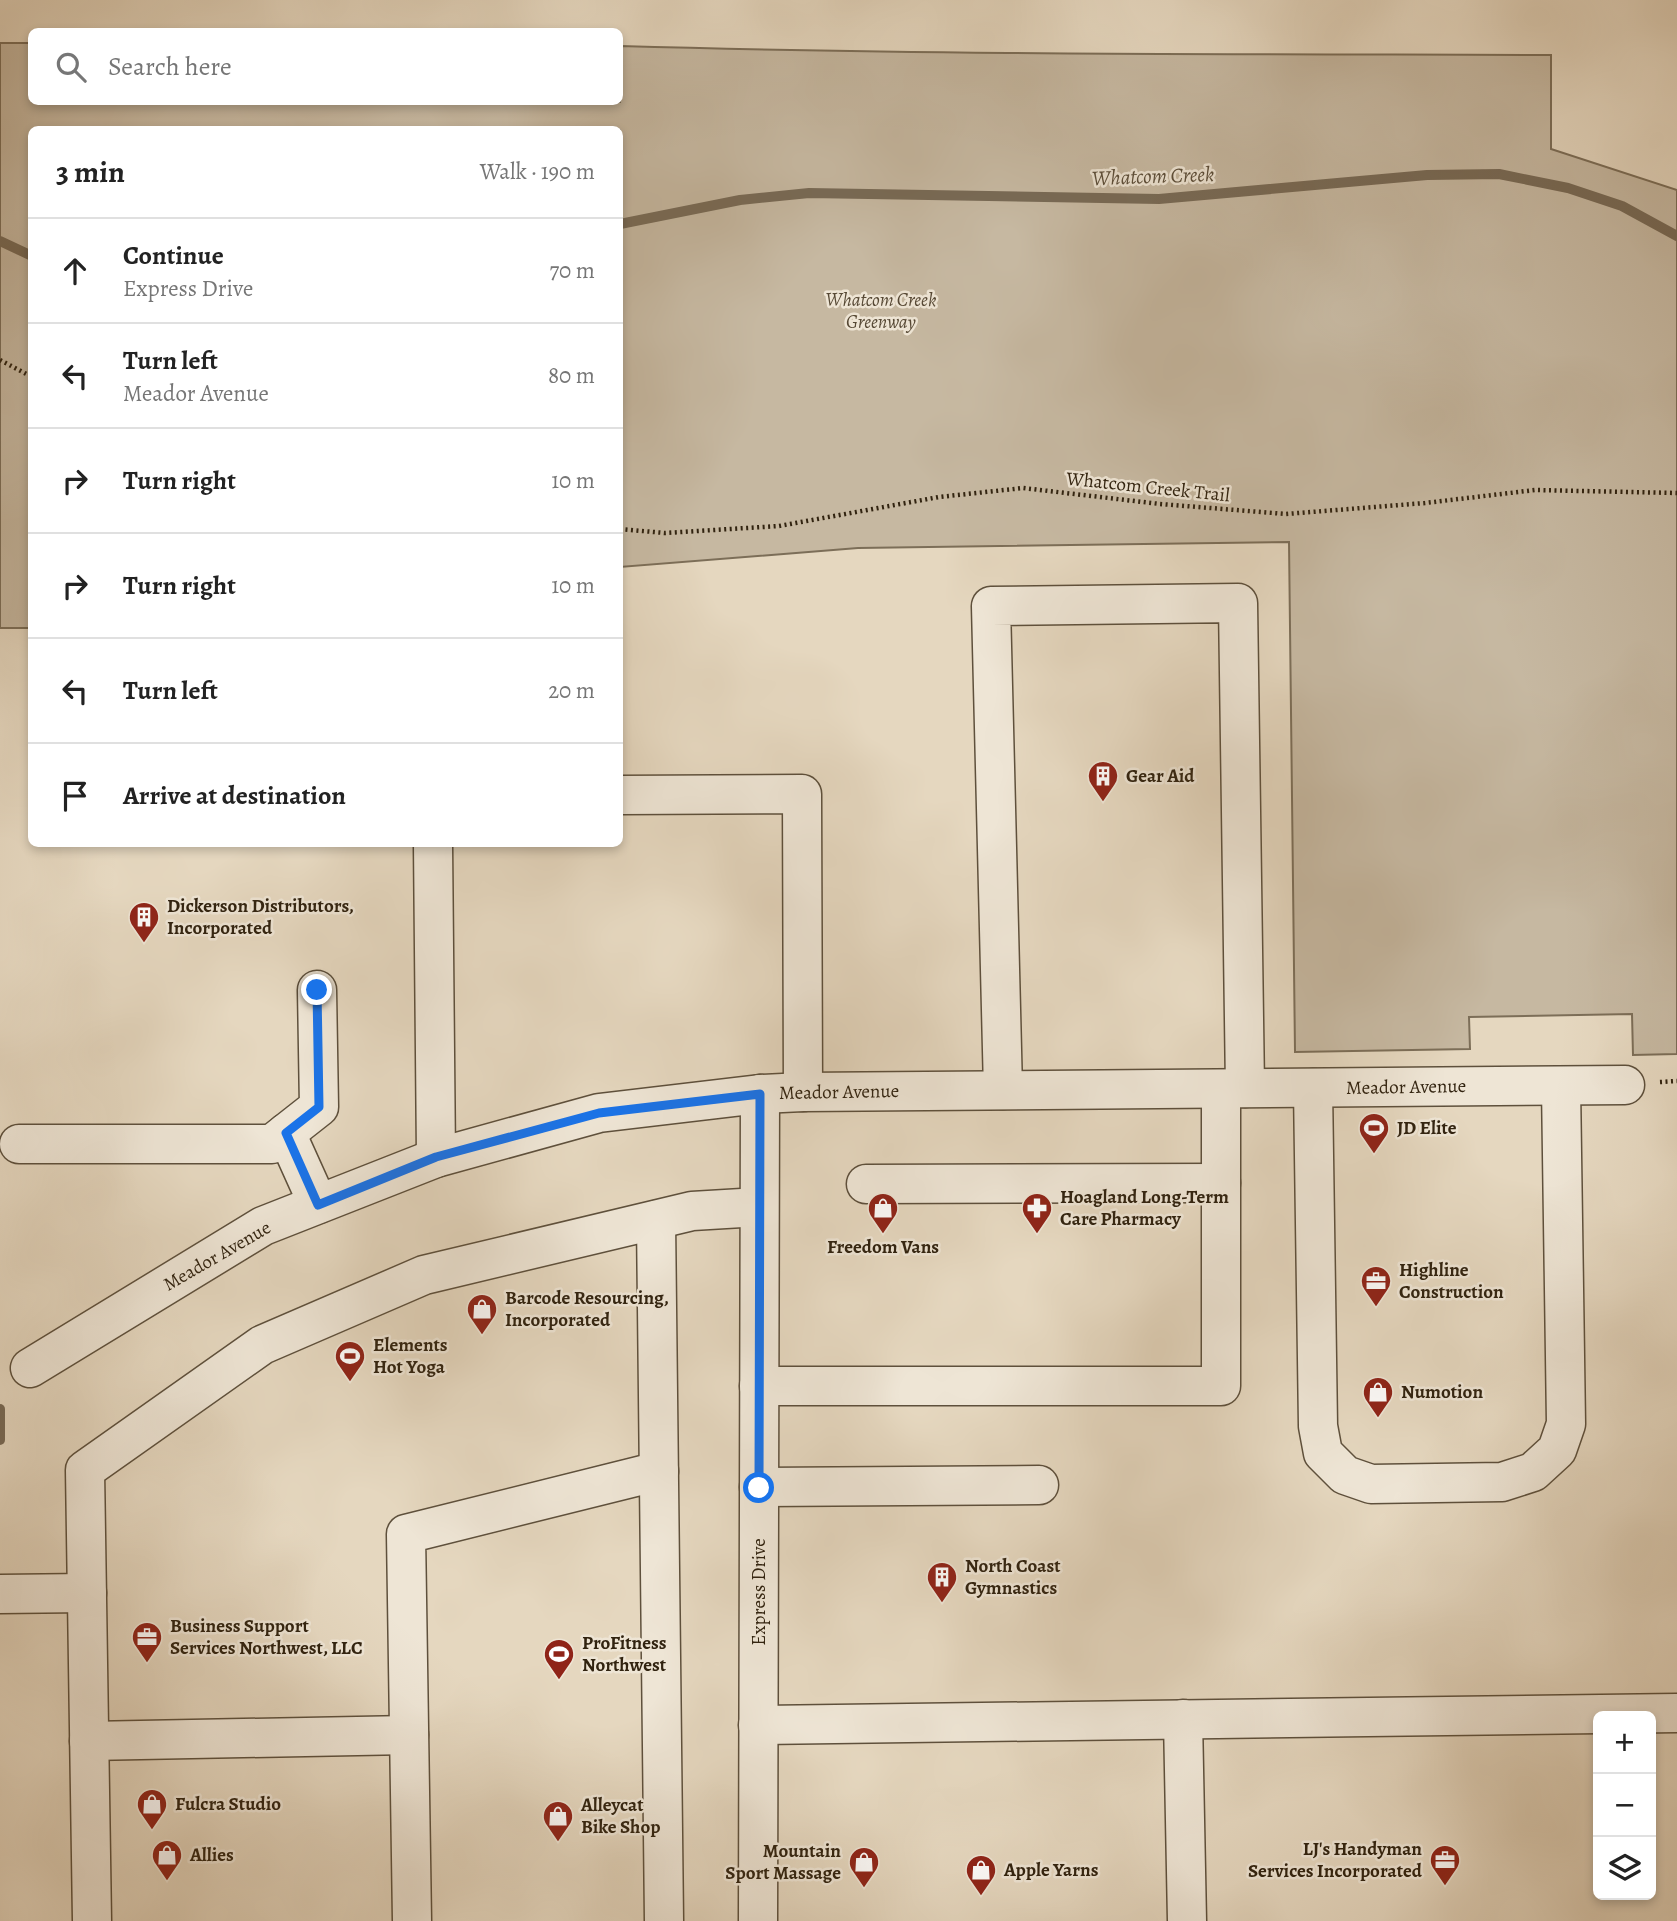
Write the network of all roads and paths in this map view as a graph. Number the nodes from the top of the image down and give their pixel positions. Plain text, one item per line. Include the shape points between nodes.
1 (0, 359) edge
2 (28, 375) edge
3 (1677, 493) edge
4 (623, 529) edge
5 (623, 795) edge
6 (433, 847) edge
7 (317, 990) dead end
8 (1625, 1085) dead end
9 (1561, 1086) junction
10 (1233, 1088) junction
11 (1313, 1088) junction
12 (1003, 1090) junction
13 (803, 1092) junction
14 (760, 1094) junction
15 (286, 1133) junction
16 (19, 1144) dead end
17 (436, 1157) junction
18 (1221, 1183) junction
19 (866, 1184) dead end
20 (318, 1205) junction
21 (760, 1207) junction
22 (656, 1220) junction
23 (30, 1368) dead end
24 (759, 1386) junction
25 (659, 1471) junction
26 (1039, 1485) dead end
27 (759, 1488) junction
28 (87, 1593) junction
29 (0, 1594) edge
30 (1677, 1713) edge
31 (1183, 1719) junction
32 (758, 1725) junction
33 (410, 1735) junction
34 (89, 1741) junction
35 (92, 1921) edge
36 (412, 1921) edge
37 (664, 1921) edge
38 (758, 1921) edge
39 (1187, 1921) edge

1 - 2 path
3 - 4 path, Whatcom Creek Trail via 1535,490 1286,514 1023,488 939,497 779,526 665,533
5 - 13 street via 802,794
6 - 17 street
7 - 15 street via 319,1107
8 - 9 street, Meador Avenue
9 - 11 street, Meador Avenue
9 - 11 street via 1566,1424 1557,1450 1534,1472 1502,1482 1371,1484 1345,1475 1323,1453 1318,1426
10 - 11 street, Meador Avenue
10 - 12 street, Meador Avenue
10 - 12 street via 1238,603 991,606
10 - 18 street
12 - 13 street, Meador Avenue
13 - 14 street, Meador Avenue
14 - 17 street, Meador Avenue via 599,1113
14 - 21 street, Express Drive
15 - 16 street via 272,1144
15 - 20 street
17 - 20 street, Meador Avenue
18 - 19 street
18 - 24 street via 1221,1386
20 - 23 street, Meador Avenue via 263,1226
21 - 22 street via 692,1211
21 - 24 street, Express Drive
22 - 25 street
22 - 28 street via 424,1275 262,1345 85,1470
24 - 27 street, Express Drive
25 - 33 street via 406,1534
25 - 37 street
26 - 27 street
27 - 32 street, Express Drive
28 - 29 street
28 - 34 street
30 - 31 street
31 - 32 street
31 - 39 street
32 - 38 street, Express Drive
33 - 34 street
33 - 36 street
34 - 35 street

